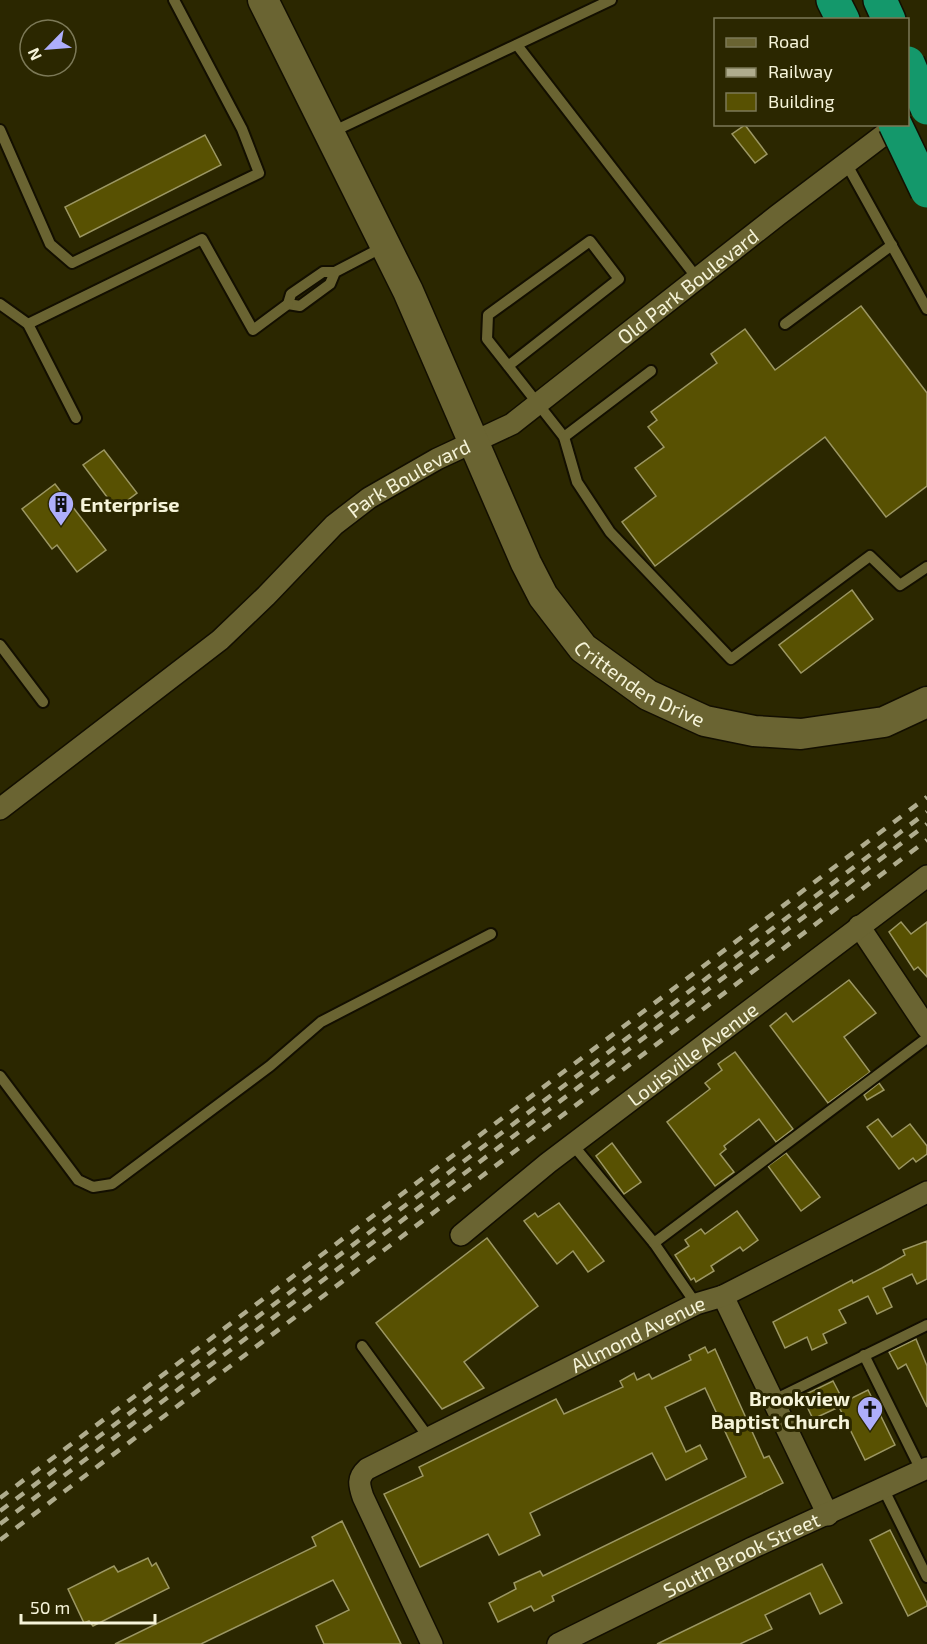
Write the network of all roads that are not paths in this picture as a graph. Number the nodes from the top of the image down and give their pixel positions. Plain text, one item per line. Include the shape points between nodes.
1 (174, 0) edge
2 (263, 0) edge
3 (610, 0) edge
4 (880, 0) edge
5 (888, 18) edge
6 (517, 45) junction
7 (909, 65) edge
8 (927, 106) edge
9 (909, 117) edge
10 (894, 126) edge
11 (898, 126) edge
12 (0, 130) edge
13 (329, 133) junction
14 (846, 163) junction
15 (927, 191) edge
16 (892, 245) junction
17 (386, 246) junction
18 (698, 278) junction
19 (0, 304) edge
20 (927, 309) edge
21 (28, 324) junction
22 (784, 324) dead end
23 (508, 366) junction
24 (651, 372) dead end
25 (538, 404) junction
26 (75, 418) dead end
27 (564, 437) junction
28 (474, 442) junction
29 (927, 567) edge
30 (0, 645) edge
31 (43, 702) dead end
32 (927, 702) edge
33 (0, 809) edge
34 (927, 876) edge
35 (859, 926) junction
36 (491, 934) dead end
37 (927, 1028) edge
38 (927, 1038) edge
39 (0, 1077) edge
40 (573, 1144) junction
41 (927, 1192) edge
42 (461, 1235) dead end
43 (654, 1243) junction
44 (723, 1296) junction
45 (696, 1304) junction
46 (927, 1325) edge
47 (362, 1346) dead end
48 (864, 1355) junction
49 (774, 1400) junction
50 (429, 1438) junction
51 (924, 1469) edge
52 (883, 1488) junction
53 (828, 1515) junction
54 (927, 1577) edge
55 (432, 1644) edge
56 (558, 1644) edge

1 - 12 lane via 242,129 259,173 72,263 50,244
2 - 13 main road, Park Boulevard
3 - 6 lane
4 - 5 highway
6 - 13 lane
6 - 18 lane
7 - 8 highway, bridge
8 - 9 street
10 - 14 street, Old Park Boulevard
11 - 15 highway, bridge
13 - 17 main road, Park Boulevard
14 - 16 lane
14 - 18 street, Old Park Boulevard
16 - 20 lane
16 - 22 lane
17 - 21 lane via 335,272 323,272 291,294 288,304 253,330 202,239
17 - 28 main road, Park Boulevard
18 - 25 street, Old Park Boulevard
19 - 21 lane
21 - 26 lane
23 - 23 lane via 487,339 488,315 590,241 619,279
23 - 25 lane
24 - 27 lane
25 - 27 lane
25 - 28 street, Old Park Boulevard via 512,424
27 - 29 lane via 577,482 610,532 731,660 870,556 900,585
28 - 32 main road, Crittenden Drive via 543,596 583,648 648,695 705,721 801,735 884,722
28 - 33 street, Park Boulevard via 369,498 334,525 220,640
30 - 31 lane
34 - 35 street, Louisville Avenue
35 - 37 street
35 - 40 street, Louisville Avenue
36 - 39 lane via 321,1022 270,1066 112,1184 93,1187 78,1180
38 - 43 lane
40 - 42 street, Louisville Avenue
40 - 43 lane
41 - 44 street, Allmond Avenue
43 - 45 lane
44 - 45 street, Allmond Avenue
44 - 49 street
45 - 50 street, Allmond Avenue
46 - 48 lane
47 - 50 lane
48 - 49 lane
48 - 51 lane
49 - 53 street
50 - 55 street, Allmond Avenue via 367,1469 359,1483
51 - 52 street, South Brook Street
52 - 53 street, South Brook Street
52 - 54 lane
53 - 56 street, South Brook Street

